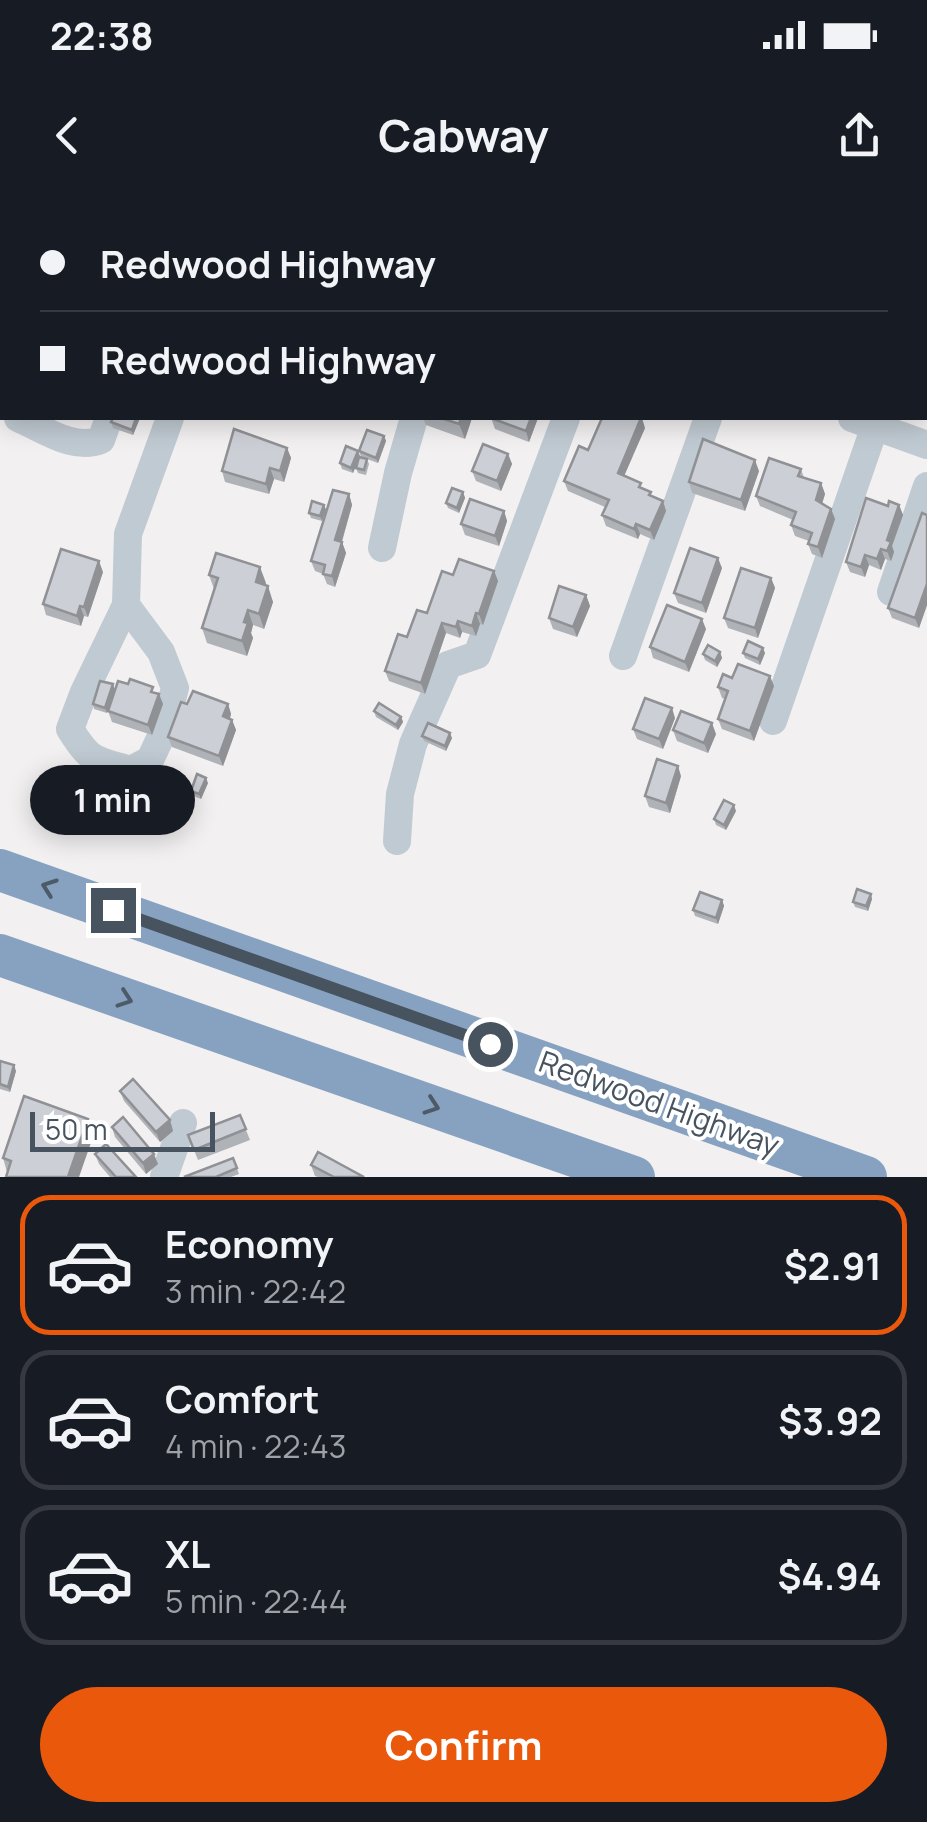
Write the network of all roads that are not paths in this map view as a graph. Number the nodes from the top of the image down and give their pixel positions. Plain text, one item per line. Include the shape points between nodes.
1 (22, 420) edge
2 (108, 420) edge
3 (169, 420) edge
4 (413, 420) edge
5 (565, 420) edge
6 (707, 420) edge
7 (863, 422) edge
8 (927, 445) edge
9 (927, 486) edge
10 (382, 548) dead end
11 (890, 592) edge
12 (126, 604) junction
13 (623, 656) dead end
14 (773, 721) dead end
15 (397, 842) dead end
16 (0, 870) edge
17 (0, 955) edge
18 (183, 1122) dead end
19 (164, 1177) edge
20 (634, 1177) edge
21 (866, 1177) edge

1 - 2 street via 89,444 101,440
3 - 12 street via 128,534
4 - 10 street
5 - 15 street via 477,655 448,664 413,744
6 - 13 street
7 - 8 street
7 - 14 street
9 - 11 street
12 - 12 street via 161,652 175,688 150,760 131,770 84,753 70,729
21 -> 16 highway, Redwood Highway
17 -> 20 highway
18 - 19 street

